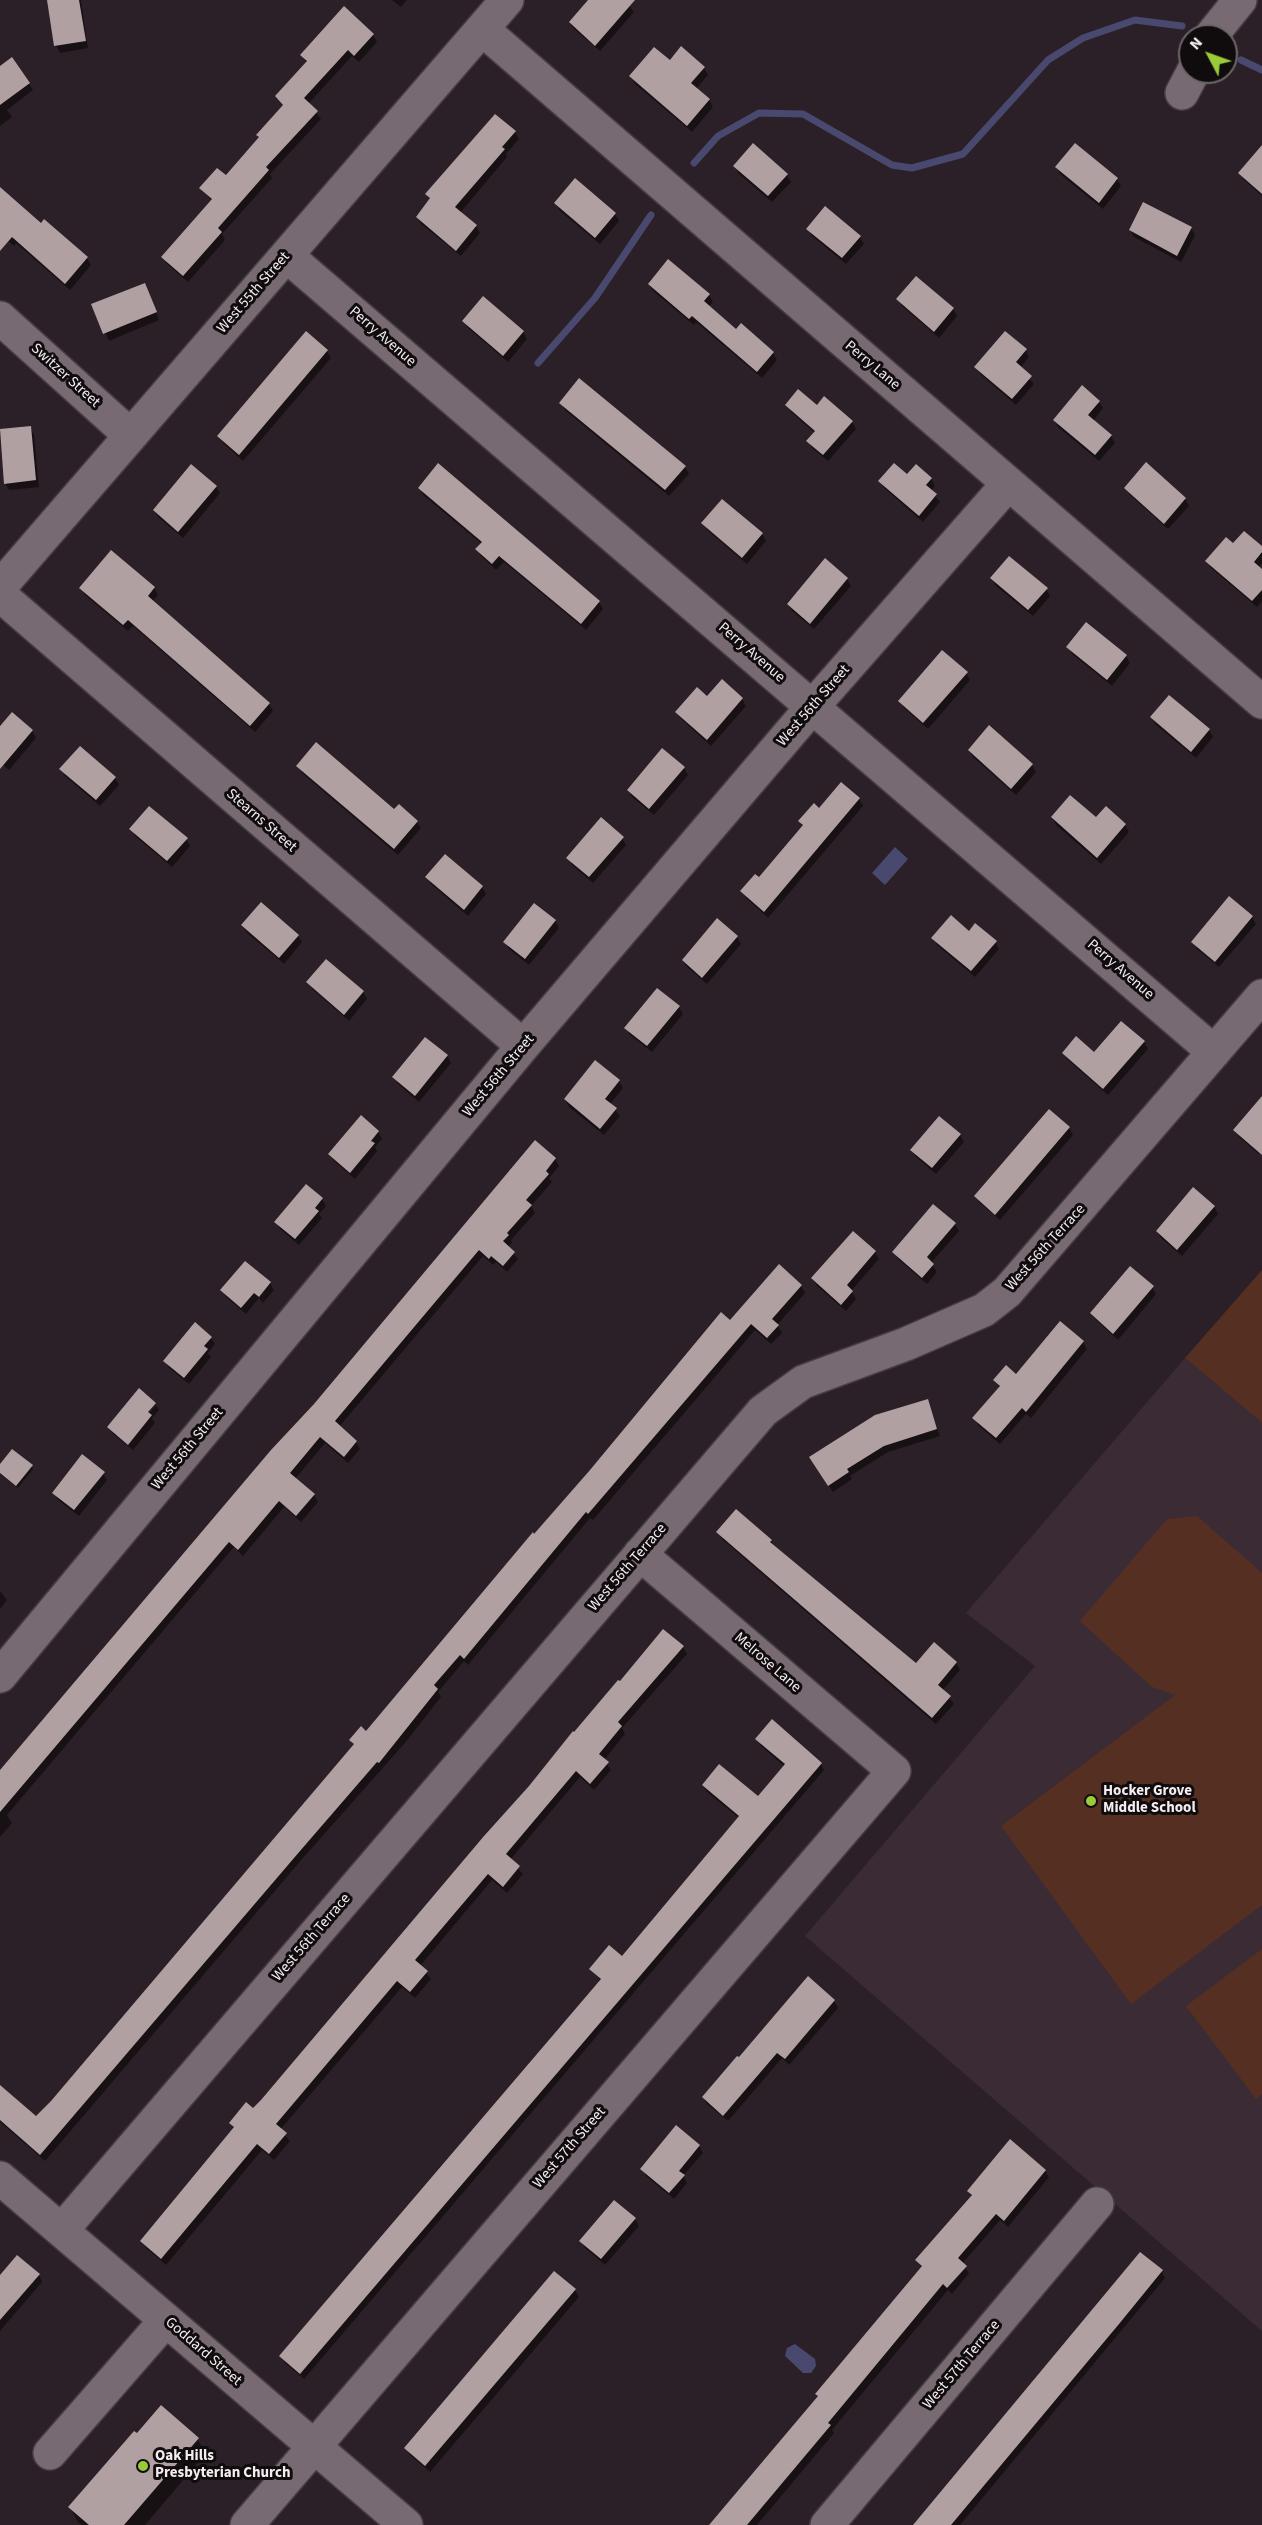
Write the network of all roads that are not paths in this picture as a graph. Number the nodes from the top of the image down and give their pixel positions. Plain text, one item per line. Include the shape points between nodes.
1 (507, 0) edge
2 (1240, 0) edge
3 (1221, 24) edge
4 (482, 30) junction
5 (287, 256) junction
6 (0, 318) edge
7 (130, 435) junction
8 (1008, 484) junction
9 (0, 586) edge
10 (0, 596) edge
11 (1262, 702) edge
12 (813, 706) junction
13 (1262, 996) edge
14 (523, 1046) junction
15 (1214, 1052) junction
16 (640, 1554) junction
17 (0, 1676) edge
18 (894, 1771) joint
19 (0, 2178) edge
20 (1097, 2204) dead end
21 (62, 2230) junction
22 (166, 2320) junction
23 (313, 2447) junction
24 (50, 2453) dead end
25 (248, 2525) edge
26 (406, 2525) edge
27 (827, 2525) edge

1 - 4 street, West 55th Street
2 - 3 street
4 - 5 street, West 55th Street
4 - 8 street, Perry Lane
5 - 7 street, West 55th Street
5 - 12 street, Perry Avenue
6 - 7 street, Switzer Street
7 - 9 street, West 55th Street
8 - 11 street, Perry Lane
8 - 12 street, West 56th Street
10 - 14 street, Stearns Street
12 - 14 street, West 56th Street
12 - 15 street, Perry Avenue
13 - 15 street, West 56th Terrace
14 - 17 street, West 56th Street
15 - 16 street, West 56th Terrace via 1007,1292 984,1310 803,1382 782,1395 763,1411
16 - 18 street, Melrose Lane
16 - 21 street, West 56th Terrace
18 - 23 street, West 57th Street
19 - 21 street, Goddard Street
20 - 27 street, West 57th Terrace
21 - 22 street, Goddard Street
22 - 23 street, Goddard Street
22 - 24 street
23 - 25 street, West 57th Street
23 - 26 street, Goddard Street

